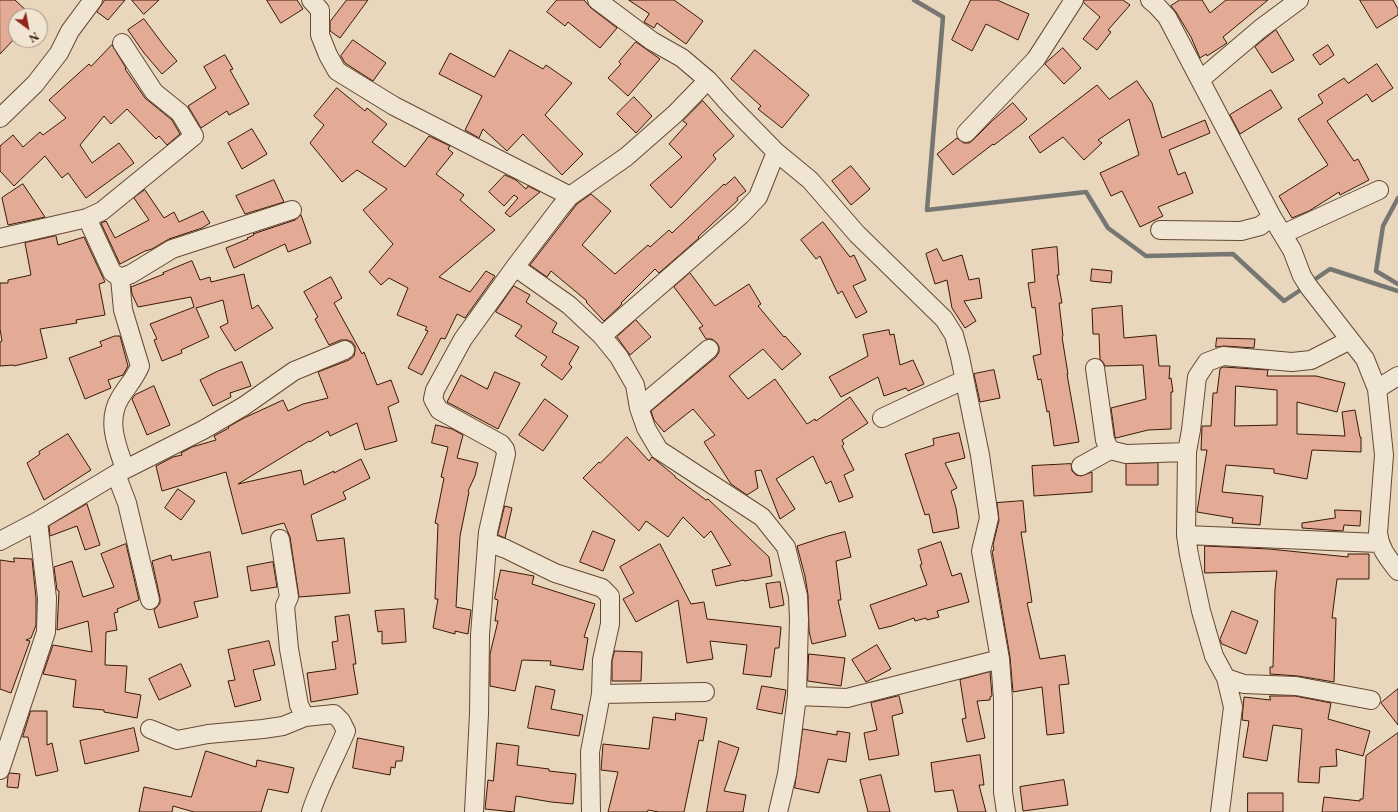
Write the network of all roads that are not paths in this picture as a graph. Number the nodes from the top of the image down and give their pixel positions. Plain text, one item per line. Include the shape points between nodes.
1 (93, 0) edge
2 (312, 0) edge
3 (596, 0) edge
4 (1074, 0) edge
5 (1150, 0) edge
6 (1298, 0) edge
7 (122, 43) dead end
8 (708, 80) junction
9 (1200, 80) junction
10 (0, 118) edge
11 (966, 133) dead end
12 (776, 152) junction
13 (1379, 190) dead end
14 (570, 196) junction
15 (292, 210) dead end
16 (1272, 217) junction
17 (87, 218) junction
18 (1160, 230) dead end
19 (1283, 234) junction
20 (0, 238) edge
21 (515, 267) junction
22 (120, 278) junction
23 (602, 336) junction
24 (1350, 340) junction
25 (709, 349) dead end
26 (345, 350) dead end
27 (1095, 368) dead end
28 (1398, 376) edge
29 (964, 380) junction
30 (1377, 388) junction
31 (639, 408) junction
32 (882, 418) dead end
33 (1110, 450) junction
34 (1187, 452) junction
35 (1391, 460) edge
36 (1082, 466) dead end
37 (121, 472) junction
38 (38, 521) junction
39 (1186, 535) junction
40 (280, 540) dead end
41 (0, 541) edge
42 (487, 542) junction
43 (1379, 543) junction
44 (1398, 571) edge
45 (150, 600) dead end
46 (1000, 659) junction
47 (1226, 678) junction
48 (705, 692) dead end
49 (602, 694) junction
50 (797, 696) junction
51 (1371, 700) dead end
52 (305, 717) junction
53 (150, 729) dead end
54 (0, 770) edge
55 (311, 812) edge
56 (474, 812) edge
57 (590, 812) edge
58 (778, 812) edge
59 (1006, 812) edge
60 (1220, 812) edge

1 - 10 street via 70,30 59,53 35,84
2 - 14 street via 320,10 320,35 337,71 394,106
3 - 8 street via 652,41 682,58
4 - 11 street via 1036,59
5 - 9 street via 1167,17
6 - 9 street via 1260,28
7 - 17 street via 154,92 180,113 194,136 102,211
8 - 12 street
8 - 14 street via 676,114 631,152
9 - 16 street
12 - 23 street via 758,197 741,215
12 - 29 street via 810,180 857,234 944,319 954,335
13 - 19 street
14 - 21 street
15 - 22 street via 172,250
16 - 18 street via 1260,226 1241,231
16 - 19 street
17 - 20 street
17 - 22 street via 112,272
19 - 24 street via 1305,281
21 - 23 street via 569,305
21 - 42 street via 463,339 435,390 433,399 439,410 501,444 505,449
22 - 37 street via 123,310 140,366 119,398 113,416 114,439
23 - 31 street via 619,357 635,385
24 - 30 street via 1365,359
24 - 34 street via 1311,360 1292,362 1223,356 1207,362 1197,377
25 - 31 street
26 - 37 street via 294,371 244,406 203,430
27 - 33 street via 1105,440
28 - 30 street
29 - 32 street
29 - 46 street via 980,455 989,518 981,551
30 - 35 street
31 - 50 street via 646,428 659,450 762,517 786,547 798,596
33 - 34 street via 1126,454
33 - 36 street
34 - 39 street
35 - 43 street via 1378,533
37 - 38 street
37 - 45 street
38 - 41 street
38 - 54 street via 47,598 46,632
39 - 43 street
39 - 47 street via 1201,611 1214,656
40 - 52 street via 289,597 285,606 289,649 300,705
42 - 49 street via 555,573 602,588 610,596 610,624 602,660
42 - 56 street via 480,635
43 - 44 street
46 - 50 street via 847,698
46 - 59 street via 1003,699 1003,792
47 - 51 street via 1244,684 1296,686
47 - 60 street via 1233,707
48 - 49 street
49 - 57 street via 590,752
50 - 58 street via 787,774
52 - 53 street via 283,726 177,740
52 - 55 street via 334,714 346,731

